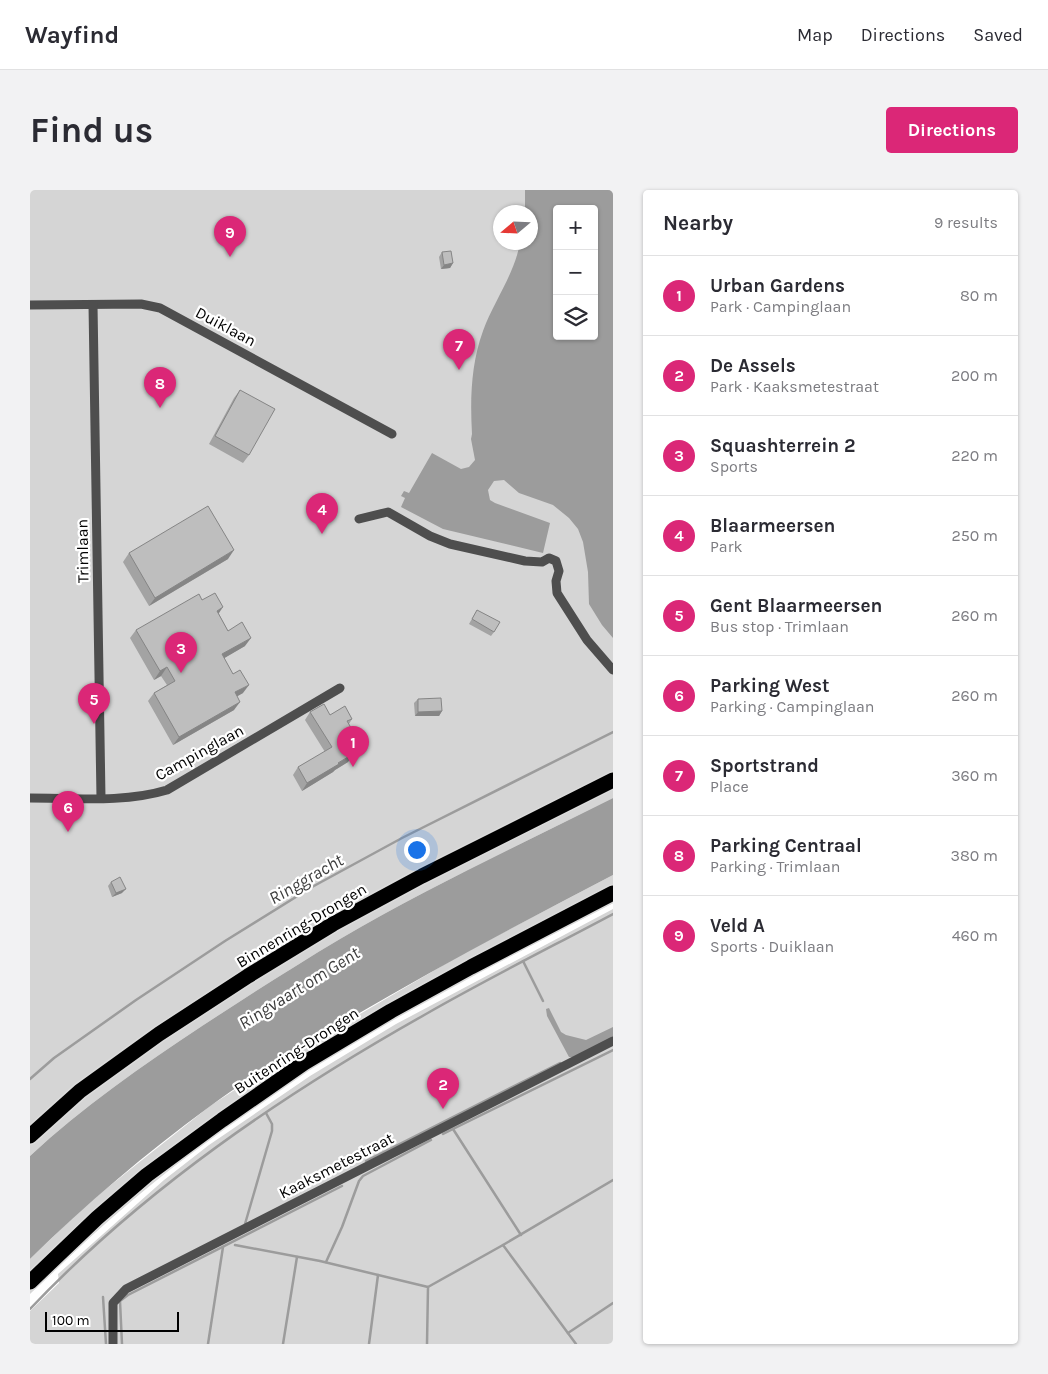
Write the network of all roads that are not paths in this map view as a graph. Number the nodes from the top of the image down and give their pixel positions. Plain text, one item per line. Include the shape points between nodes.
1 (30, 305) edge
2 (93, 305) junction
3 (392, 434) dead end
4 (359, 519) dead end
5 (613, 670) edge
6 (340, 688) dead end
7 (613, 780) edge
8 (30, 798) edge
9 (101, 798) junction
10 (613, 893) edge
11 (613, 1041) edge
12 (30, 1136) edge
13 (30, 1282) edge
14 (113, 1344) edge

1 - 2 street, Duiklaan
2 - 3 street, Duiklaan via 141,304 160,308
2 - 9 street, Trimlaan
4 - 5 street via 388,512 450,544 525,561 542,562 549,558 556,561 559,571 557,593 587,640
6 - 9 street, Campinglaan via 167,790 150,795
7 - 12 highway, Binnenring-Drongen via 333,924 159,1034 80,1091
8 - 9 street, Campinglaan
10 - 13 highway, Buitenring-Drongen via 391,1011 296,1068 147,1175
11 - 14 street, Kaaksmetestraat via 126,1289 113,1303

